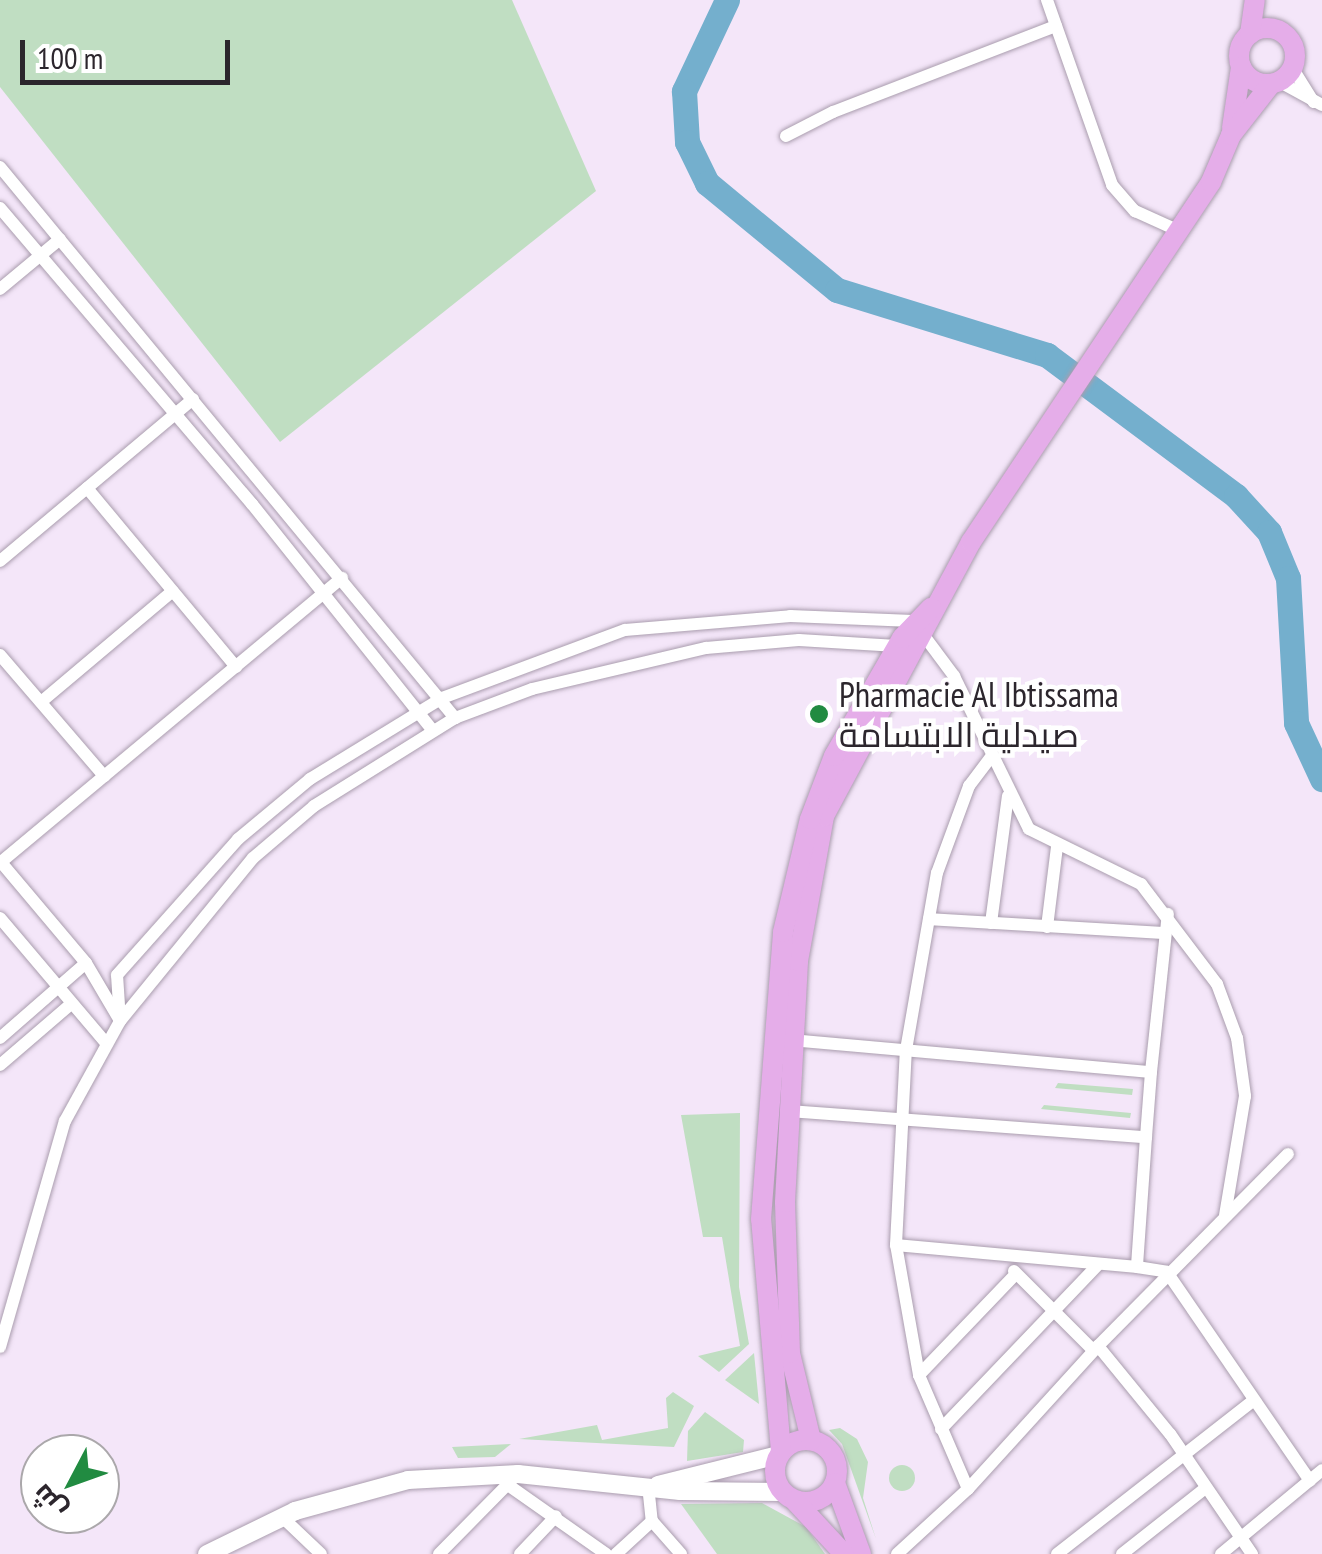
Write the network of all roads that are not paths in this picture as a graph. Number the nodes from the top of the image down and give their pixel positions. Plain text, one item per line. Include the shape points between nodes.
1 (1047, 0) edge
2 (1255, 0) edge
3 (1268, 0) edge
4 (1056, 26) junction
5 (1277, 30) junction
6 (1250, 34) junction
7 (1241, 67) junction
8 (1281, 78) junction
9 (1318, 104) edge
10 (1231, 135) junction
11 (786, 136) dead end
12 (0, 167) edge
13 (0, 208) edge
14 (1179, 230) junction
15 (60, 238) junction
16 (40, 256) junction
17 (0, 289) edge
18 (193, 399) junction
19 (174, 414) junction
20 (88, 488) junction
21 (270, 489) junction
22 (252, 504) junction
23 (0, 561) edge
24 (342, 578) junction
25 (173, 592) junction
26 (325, 592) junction
27 (919, 626) junction
28 (897, 646) junction
29 (0, 654) edge
30 (236, 667) junction
31 (442, 698) junction
32 (41, 702) junction
33 (419, 712) junction
34 (455, 718) junction
35 (433, 731) junction
36 (990, 758) junction
37 (104, 776) junction
38 (1008, 796) junction
39 (1056, 847) junction
40 (0, 861) edge
41 (1168, 914) junction
42 (0, 918) edge
43 (928, 920) junction
44 (991, 923) junction
45 (1047, 928) junction
46 (1162, 933) junction
47 (86, 963) junction
48 (58, 988) junction
49 (71, 1004) junction
50 (120, 1021) junction
51 (0, 1038) edge
52 (791, 1040) junction
53 (107, 1044) junction
54 (906, 1050) junction
55 (0, 1064) edge
56 (1151, 1072) junction
57 (788, 1111) junction
58 (902, 1118) junction
59 (1146, 1137) junction
60 (1288, 1154) dead end
61 (1225, 1216) junction
62 (896, 1245) junction
63 (1011, 1258) junction
64 (1097, 1266) junction
65 (1137, 1267) junction
66 (1167, 1272) junction
67 (1015, 1275) junction
68 (1052, 1312) junction
69 (0, 1347) edge
70 (1096, 1348) junction
71 (919, 1375) junction
72 (1254, 1400) junction
73 (941, 1429) junction
74 (811, 1440) junction
75 (780, 1453) junction
76 (1185, 1456) junction
77 (1322, 1470) edge
78 (513, 1479) junction
79 (1310, 1481) junction
80 (834, 1484) junction
81 (653, 1485) junction
82 (968, 1489) junction
83 (1203, 1490) junction
84 (788, 1496) junction
85 (281, 1516) junction
86 (556, 1516) junction
87 (652, 1521) junction
88 (1241, 1538) junction
89 (207, 1554) edge
90 (321, 1554) edge
91 (439, 1554) edge
92 (520, 1554) edge
93 (606, 1554) edge
94 (616, 1554) edge
95 (681, 1554) edge
96 (844, 1554) edge
97 (861, 1554) edge
98 (897, 1554) edge
99 (1058, 1554) edge
100 (1122, 1554) edge
101 (1222, 1554) edge
102 (1252, 1554) edge

1 - 4 street
2 - 6 main road
3 - 5 main road
4 - 11 street
4 - 14 street via 1112,185 1135,210
5 - 6 main road
5 - 8 main road via 1291,42
6 - 7 main road via 1240,49
7 - 8 main road via 1253,81
7 - 10 main road
8 - 9 street
8 - 10 main road
10 - 14 main road
12 - 15 street
13 - 16 street
14 - 27 main road
15 - 16 street
15 - 18 street
16 - 17 street
16 - 19 street
18 - 19 street
18 - 21 street
19 - 20 street
19 - 22 street
20 - 23 street
20 - 25 street
21 - 22 street
21 - 24 street
22 - 26 street
24 - 26 street
24 - 31 street
25 - 30 street
25 - 32 street
26 - 30 street
26 - 33 street
27 - 28 main road
27 - 31 street via 790,616 624,630
27 - 36 street via 954,676
27 - 52 main road via 824,816
28 - 34 street via 799,640 706,648 532,689
28 - 75 main road via 848,729 814,808 783,932 760,1220
29 - 32 street
30 - 37 street
31 - 33 street
31 - 34 street
32 - 37 street
33 - 35 street
33 - 50 street via 310,779 172,906 116,975
34 - 35 street
35 - 50 street via 314,806 253,858
36 - 38 street
36 - 43 street via 950,828
37 - 40 street
38 - 39 street via 1029,829
38 - 44 street
39 - 41 street via 1126,872
39 - 45 street
40 - 47 street
41 - 46 street
41 - 61 street via 1217,984 1244,1070 1244,1118
42 - 48 street
43 - 44 street
43 - 54 street
44 - 45 street
45 - 46 street
46 - 56 street
47 - 48 street
47 - 50 street
48 - 49 street
48 - 51 street
49 - 53 street
49 - 55 street
50 - 53 street
52 - 54 street
52 - 57 main road
53 - 69 street via 65,1121
54 - 56 street
54 - 58 street
56 - 59 street
57 - 58 street
57 - 74 main road via 786,1306
58 - 59 street
58 - 62 street
59 - 65 street
60 - 61 street
61 - 66 street
62 - 63 street
62 - 71 street
63 - 64 street
63 - 67 street
64 - 65 street
64 - 68 street
65 - 66 street
66 - 70 street
66 - 72 street
67 - 68 street
67 - 71 street
68 - 70 street
68 - 73 street
70 - 76 street
70 - 82 street
71 - 73 street
72 - 76 street
72 - 79 street
73 - 82 street
74 - 75 main road
74 - 80 main road via 833,1456
75 - 81 main road
75 - 84 main road via 775,1478
76 - 83 street
76 - 99 street
77 - 79 street
78 - 81 main road
78 - 85 main road via 408,1480
78 - 86 street
78 - 91 street
79 - 88 street
80 - 84 main road via 814,1501
80 - 97 main road
81 - 84 main road
81 - 87 street
82 - 98 street
83 - 88 street
83 - 100 street
84 - 96 main road
85 - 89 main road
85 - 90 street
86 - 92 street
86 - 93 street
87 - 94 street
87 - 95 street
88 - 101 street
88 - 102 street

